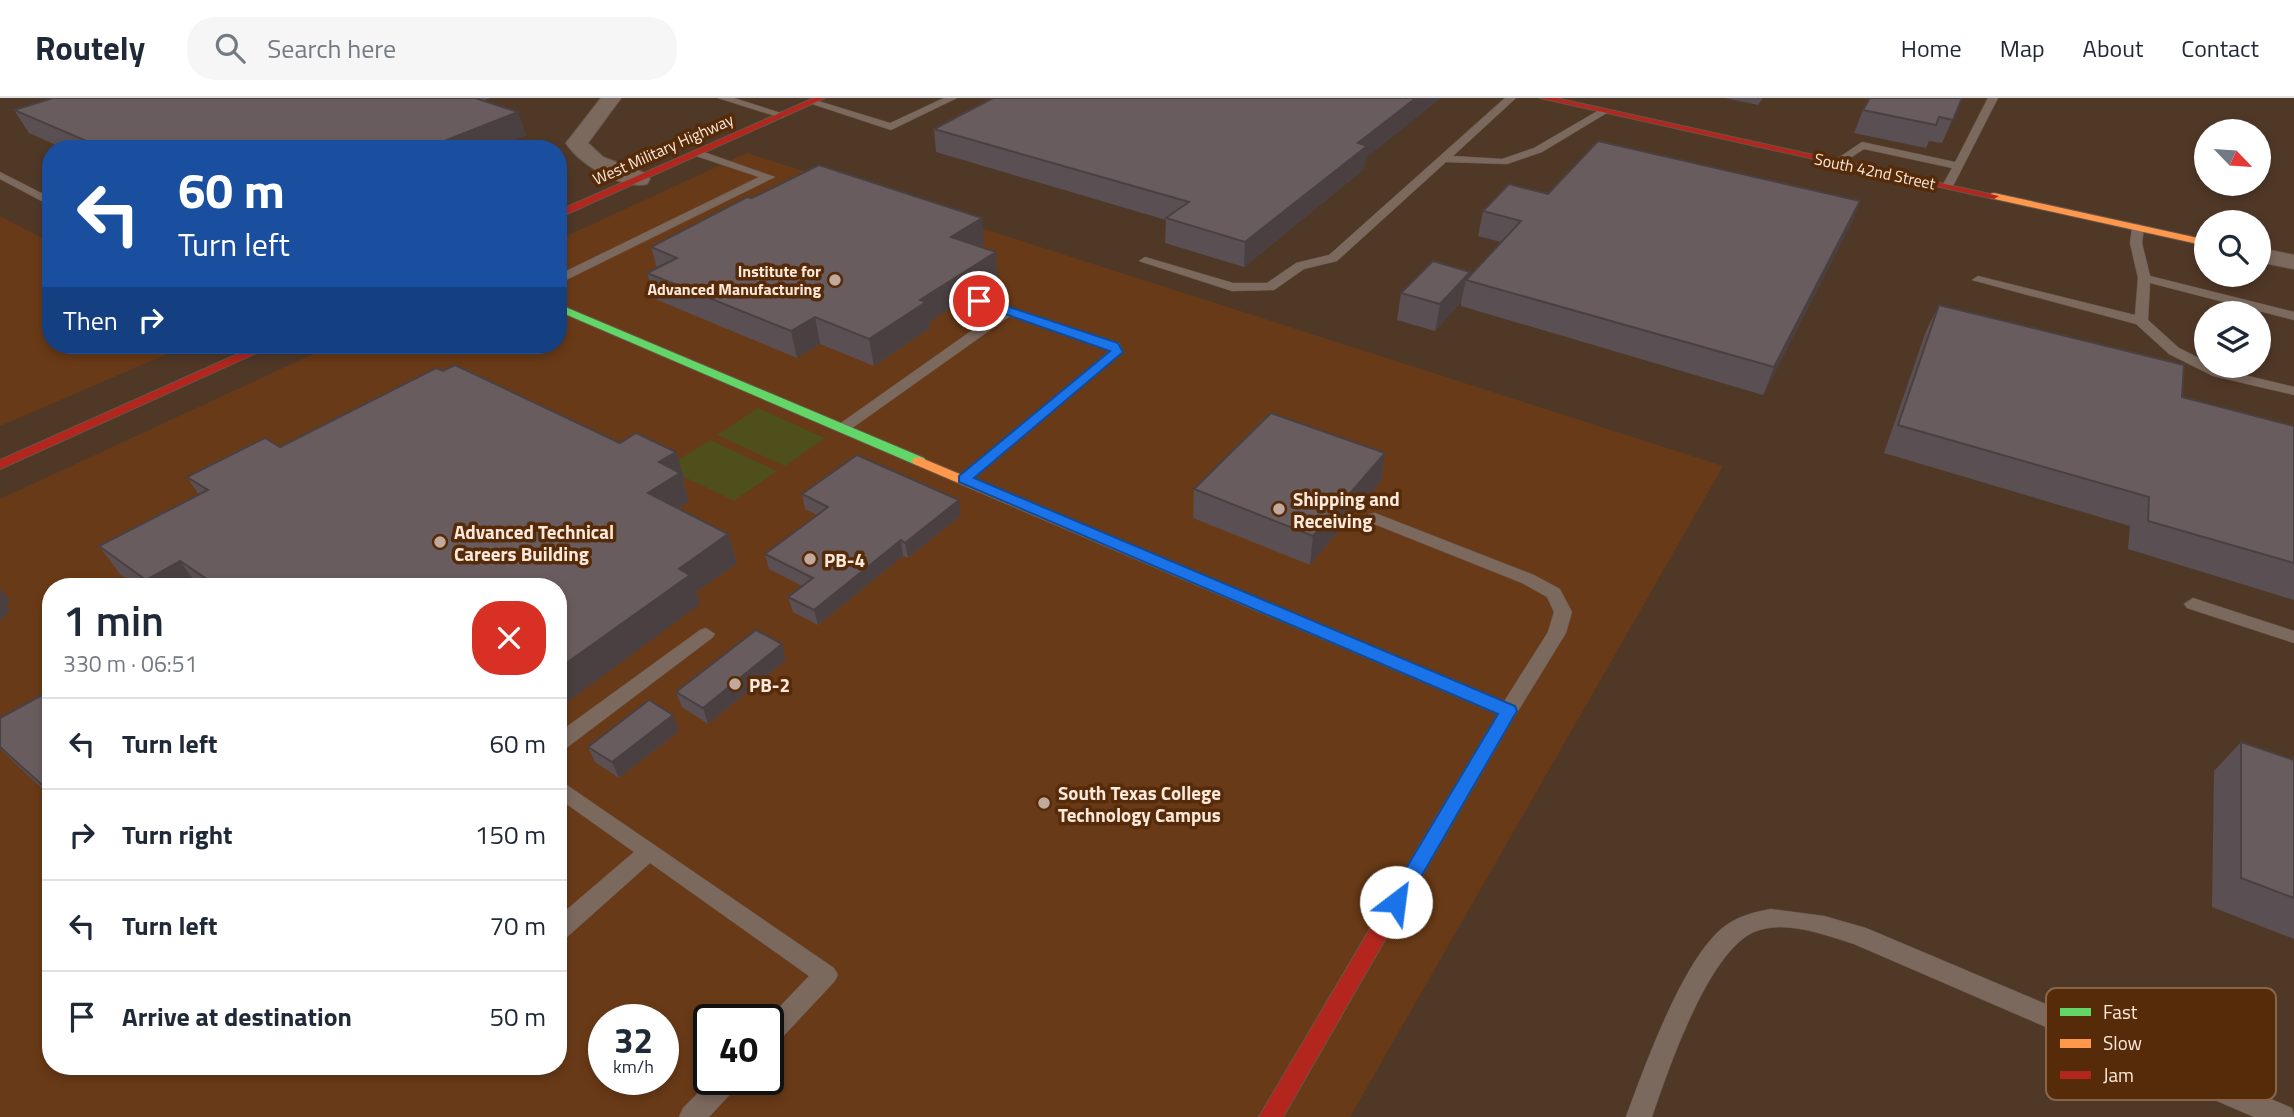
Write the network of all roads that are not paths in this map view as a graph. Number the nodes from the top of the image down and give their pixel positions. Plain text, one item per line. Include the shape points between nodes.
1 (611, 98) edge
2 (723, 98) edge
3 (952, 98) edge
4 (1489, 98) edge
5 (1544, 98) edge
6 (1993, 98) edge
7 (739, 100) edge
8 (816, 100) edge
9 (1509, 100) edge
10 (1605, 111) junction
11 (782, 115) junction
12 (697, 153) junction
13 (1443, 159) junction
14 (1837, 162) junction
15 (1958, 166) junction
16 (0, 176) edge
17 (639, 179) junction
18 (1948, 187) junction
19 (42, 198) edge
20 (567, 211) edge
21 (2138, 228) junction
22 (2194, 240) edge
23 (2271, 257) edge
24 (1145, 261) dead end
25 (2294, 262) edge
26 (567, 276) edge
27 (2144, 278) junction
28 (1978, 280) dead end
29 (979, 301) dead end
30 (567, 311) edge
31 (1008, 312) junction
32 (2294, 316) edge
33 (2141, 321) junction
34 (248, 354) edge
35 (2294, 391) edge
36 (843, 428) junction
37 (0, 465) edge
38 (964, 479) junction
39 (1375, 518) dead end
40 (2193, 604) dead end
41 (706, 634) dead end
42 (2294, 637) edge
43 (1508, 711) junction
44 (567, 737) edge
45 (567, 793) edge
46 (650, 852) junction
47 (567, 923) edge
48 (2046, 1016) edge
49 (784, 1019) edge
50 (713, 1095) edge
51 (2243, 1100) edge
52 (692, 1117) edge
53 (1270, 1117) edge
54 (1639, 1117) edge
55 (2283, 1117) edge

1 - 17 street via 577,143 581,152 603,165
2 - 7 lane
3 - 8 lane via 891,127
4 - 9 lane
5 - 10 street, South 42nd Street
6 - 15 lane
7 - 11 lane
8 - 11 street, West Military Highway
9 - 13 lane
10 - 13 lane via 1538,150 1503,162
10 - 14 street, South 42nd Street
11 - 12 street, West Military Highway
12 - 17 street, West Military Highway
12 - 26 lane via 769,177
13 - 24 lane via 1333,258 1300,266 1270,287 1232,288
14 - 15 lane via 1862,145
14 - 18 street, South 42nd Street
15 - 18 lane
16 - 19 lane
17 - 20 street, West Military Highway
18 - 21 street, South 42nd Street
21 - 22 street, South 42nd Street
21 - 27 lane via 2136,243
23 - 25 street
27 - 32 lane
27 - 33 lane
28 - 33 lane
29 - 31 lane
30 - 36 street
31 - 36 lane
31 - 38 lane via 1114,346 1116,352
33 - 35 lane via 2174,351 2218,373
34 - 37 street
36 - 38 street
38 - 43 street
39 - 43 lane via 1554,593 1563,612 1557,633
40 - 42 lane
41 - 44 lane
43 - 53 street
45 - 46 lane
46 - 47 lane
46 - 49 lane via 826,975
48 - 54 lane via 1858,935 1774,918 1736,929 1703,964
50 - 52 lane
51 - 55 lane

